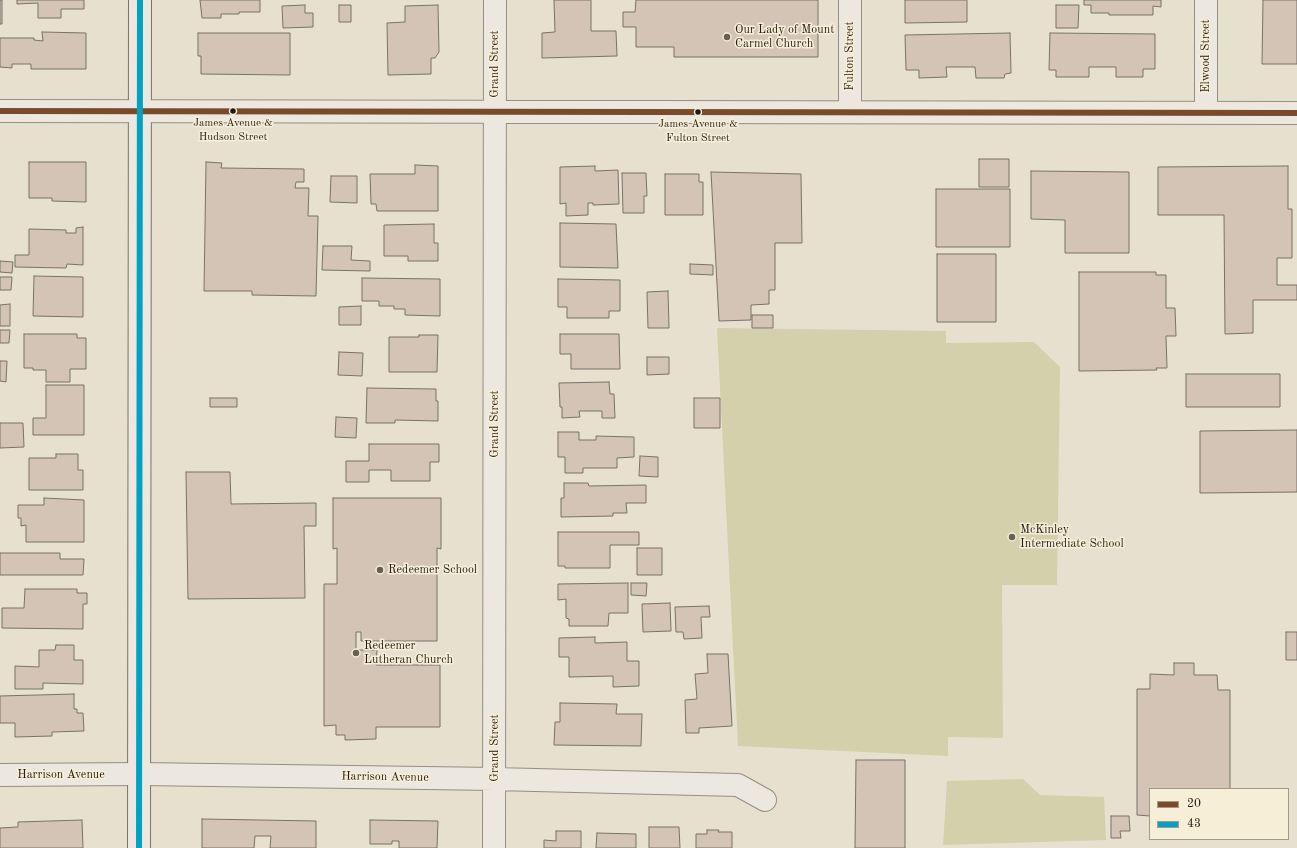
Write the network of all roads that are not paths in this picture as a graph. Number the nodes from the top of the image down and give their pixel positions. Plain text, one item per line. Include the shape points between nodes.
1 (140, 0) edge
2 (496, 0) edge
3 (850, 0) edge
4 (1206, 0) edge
5 (140, 110) junction
6 (0, 111) edge
7 (495, 111) junction
8 (850, 112) junction
9 (1206, 113) junction
10 (1297, 113) edge
11 (140, 774) junction
12 (0, 775) edge
13 (495, 779) junction
14 (765, 800) dead end
15 (139, 848) edge
16 (494, 848) edge

1 - 5 street
2 - 7 street, Grand Street
3 - 8 street, Fulton Street
4 - 9 street, Elwood Street
5 - 6 street
5 - 7 street
5 - 11 street
7 - 8 street
7 - 13 street, Grand Street
8 - 9 street
9 - 10 street
11 - 12 street, Harrison Avenue
11 - 13 street, Harrison Avenue
11 - 15 street
13 - 14 street, Harrison Avenue via 738,785
13 - 16 street, Grand Street

